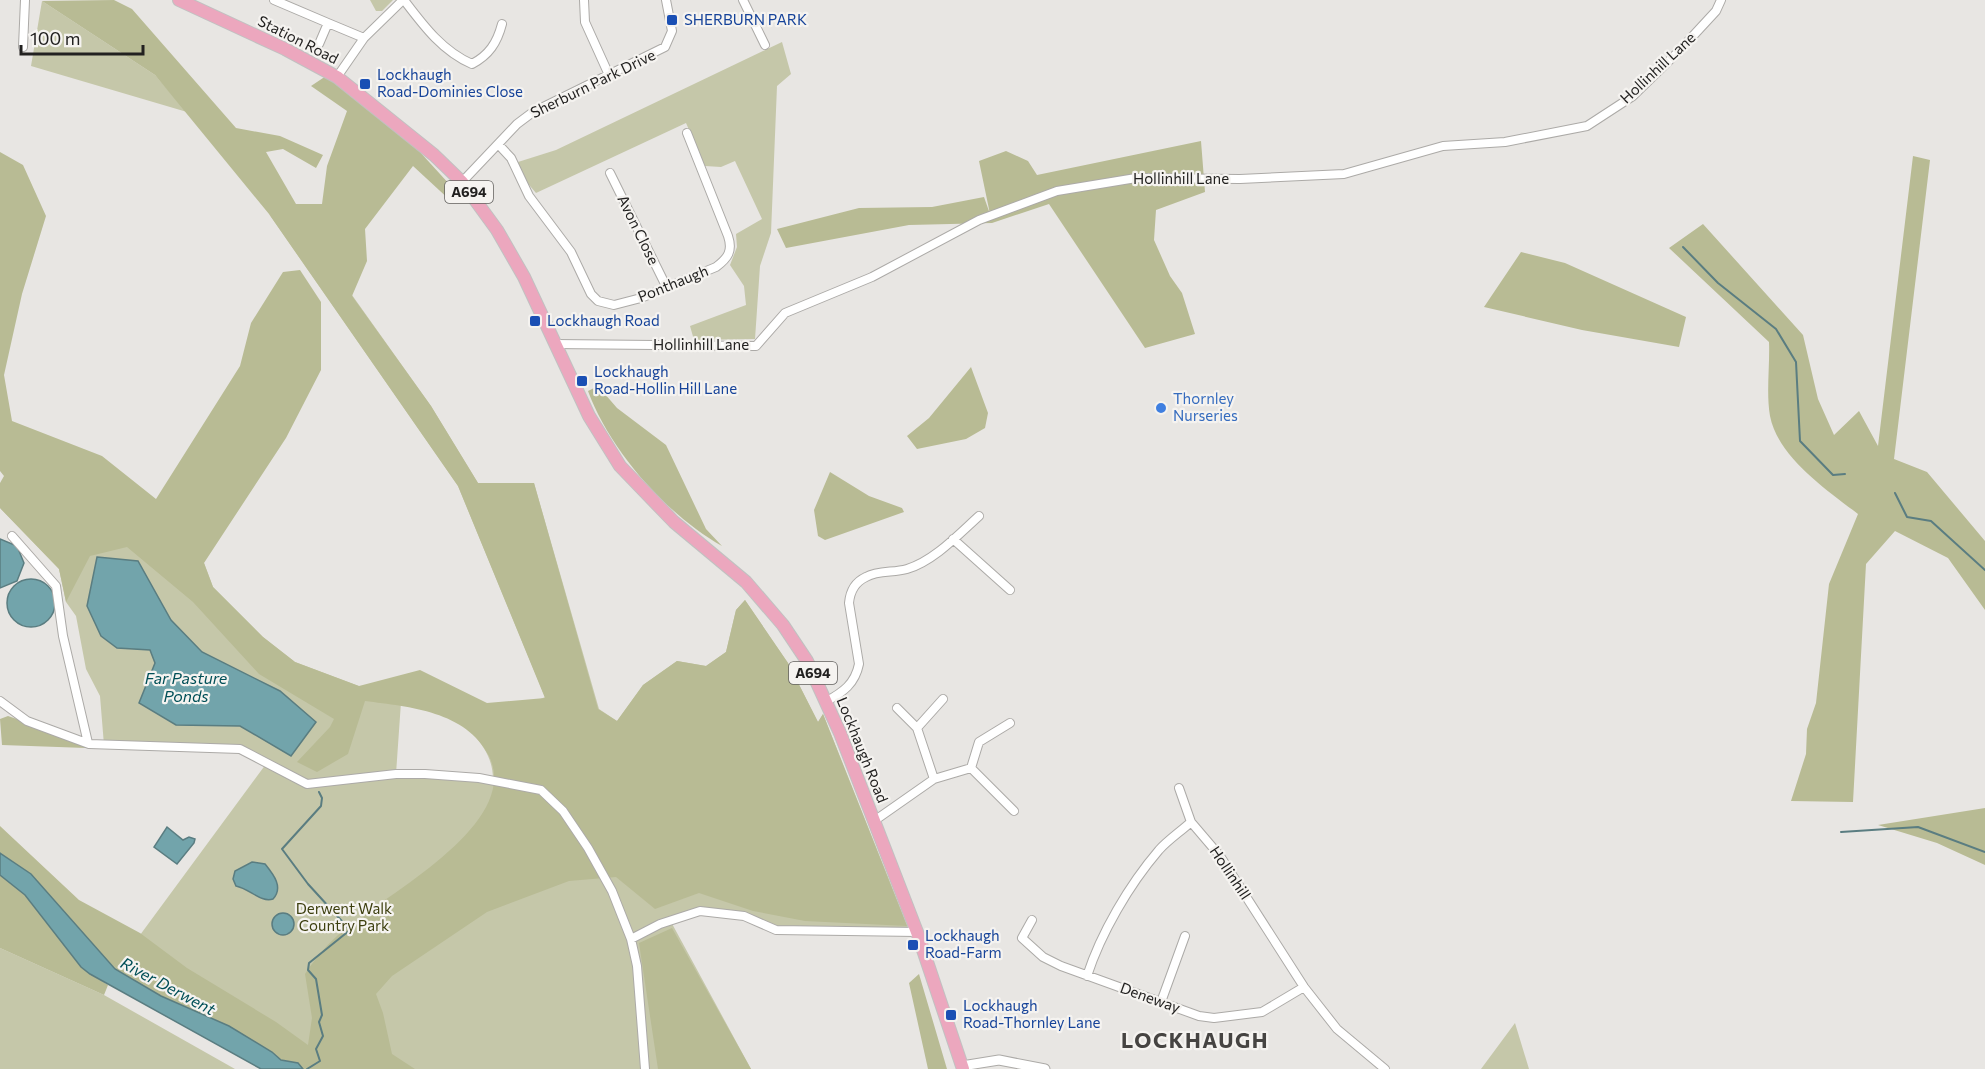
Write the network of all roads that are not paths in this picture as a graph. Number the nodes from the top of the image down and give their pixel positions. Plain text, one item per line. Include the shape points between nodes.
1 (25, 0) edge
2 (179, 0) edge
3 (274, 0) edge
4 (404, 0) edge
5 (584, 0) edge
6 (666, 0) edge
7 (743, 0) edge
8 (1721, 0) edge
9 (328, 23) junction
10 (502, 24) dead end
11 (364, 38) junction
12 (320, 44) dead end
13 (765, 45) dead end
14 (23, 47) dead end
15 (609, 75) junction
16 (337, 76) junction
17 (687, 133) dead end
18 (498, 144) junction
19 (610, 173) dead end
20 (462, 182) junction
21 (666, 286) junction
22 (554, 344) junction
23 (979, 516) dead end
24 (12, 536) dead end
25 (953, 539) junction
26 (1010, 590) dead end
27 (943, 699) dead end
28 (0, 701) edge
29 (826, 701) junction
30 (897, 708) dead end
31 (1010, 723) dead end
32 (917, 728) junction
33 (88, 743) junction
34 (971, 768) junction
35 (934, 779) junction
36 (1179, 788) dead end
37 (1014, 811) dead end
38 (874, 821) junction
39 (1191, 822) junction
40 (1032, 920) dead end
41 (917, 932) junction
42 (1185, 936) dead end
43 (634, 937) junction
44 (1087, 976) junction
45 (1304, 987) junction
46 (1161, 1002) junction
47 (963, 1067) edge
48 (645, 1069) edge
49 (1043, 1069) edge
50 (1385, 1069) edge

1 - 14 street
2 - 16 main road, Station Road / A694
3 - 9 street
4 - 10 street via 428,32 472,64 498,40
4 - 11 street
5 - 15 street via 589,32
6 - 15 street, Sherburn Park Drive via 672,31 665,47
7 - 13 street
8 - 22 street, Hollinhill Lane via 1716,11 1633,96 1587,126 1505,142 1443,146 1344,174 1136,178 1057,191 980,219 872,277 786,314 756,346
9 - 11 street
9 - 12 street
11 - 16 street
15 - 18 street, Sherburn Park Drive via 533,112
16 - 20 main road, A694
17 - 21 street, Ponthaugh via 732,247 726,260 716,267
18 - 20 street, Sherburn Park Drive
18 - 21 street, Ponthaugh via 511,158 529,196 571,252 598,301 614,305
19 - 21 street, Avon Close
20 - 22 main road, A694 via 497,230 524,277
22 - 29 main road, Lockhaugh Road / A694 via 589,416 620,466 674,522 746,582 789,634
23 - 25 street
24 - 33 street via 56,586 63,636
25 - 26 street
25 - 29 street via 919,564 865,577 853,589 849,603 856,674 851,684
27 - 32 street
28 - 33 street via 27,721
29 - 38 main road, Lockhaugh Road / A694
30 - 32 street
31 - 34 street via 979,742
32 - 35 street
33 - 43 street via 240,749 307,784 425,774 479,778 541,790 564,811 588,848
34 - 35 street
34 - 37 street
35 - 38 street
36 - 39 street
38 - 41 main road, Lockhaugh Road / A694
39 - 44 street via 1159,850 1112,918
39 - 45 street, Hollinhill via 1220,856
40 - 44 street, Deneway via 1022,938 1043,957
41 - 43 street via 776,930 744,916 700,911
41 - 47 main road, Lockhaugh Road / A694
42 - 46 street
43 - 48 street
44 - 46 street, Deneway
45 - 46 street, Deneway via 1262,1012 1229,1018 1199,1016
45 - 50 street, Hollinhill via 1337,1029
47 - 49 street via 999,1060

